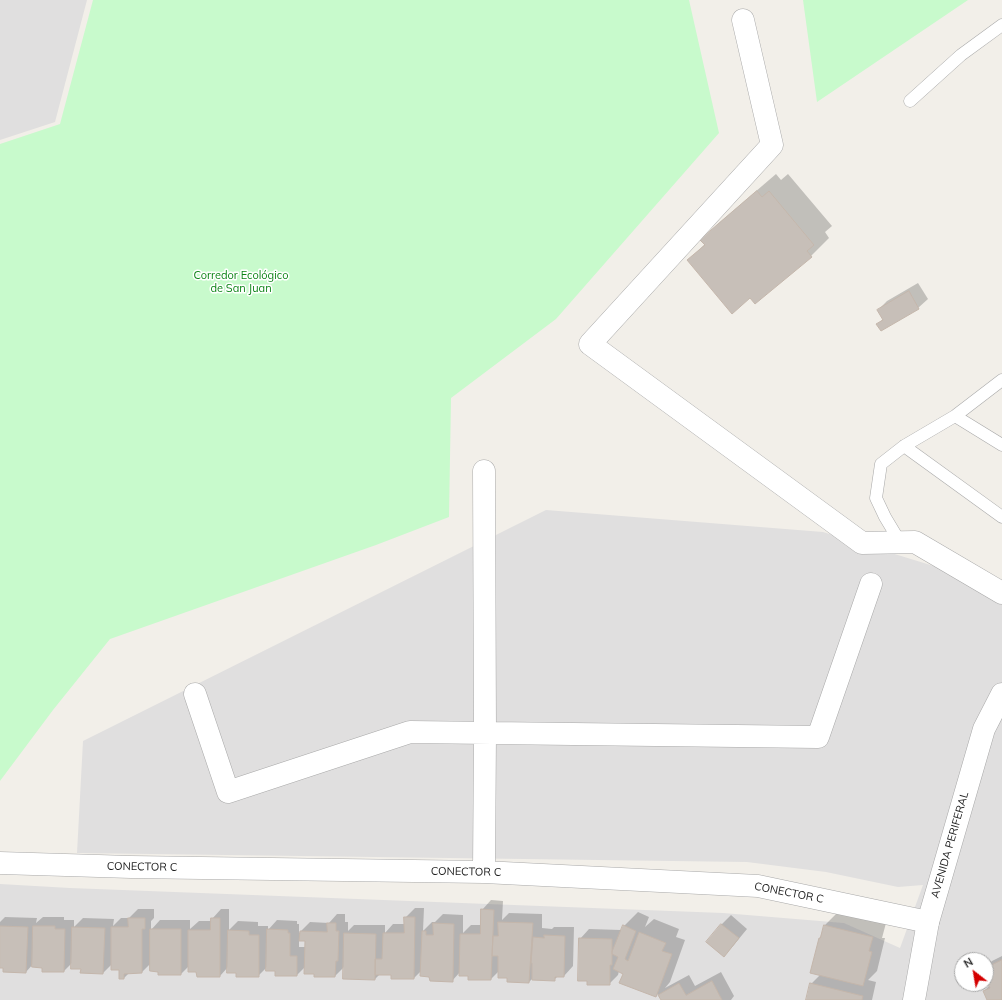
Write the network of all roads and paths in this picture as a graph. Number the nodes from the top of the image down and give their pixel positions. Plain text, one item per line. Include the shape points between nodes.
1 (743, 20) dead end
2 (1002, 25) edge
3 (910, 101) dead end
4 (1002, 380) edge
5 (955, 416) junction
6 (1002, 445) edge
7 (904, 446) junction
8 (484, 471) dead end
9 (1002, 517) edge
10 (900, 542) junction
11 (871, 584) dead end
12 (1002, 592) edge
13 (195, 694) dead end
14 (1002, 694) edge
15 (485, 733) junction
16 (0, 863) edge
17 (484, 872) junction
18 (928, 922) junction
19 (914, 1000) edge

1 - 10 street via 772,145 590,344 862,543
2 - 3 lane via 961,55
4 - 5 lane
5 - 6 lane
5 - 7 lane
7 - 9 lane
7 - 10 lane via 882,464 876,498
8 - 15 street
10 - 12 street via 915,542
11 - 15 street via 818,737
13 - 15 street via 228,792 410,732
14 - 18 street, AVENIDA PERIFERAL via 984,729
15 - 17 street
16 - 17 street, CONECTOR C
17 - 18 street, CONECTOR C via 758,886
18 - 19 street, AVENIDA PERIFERAL

